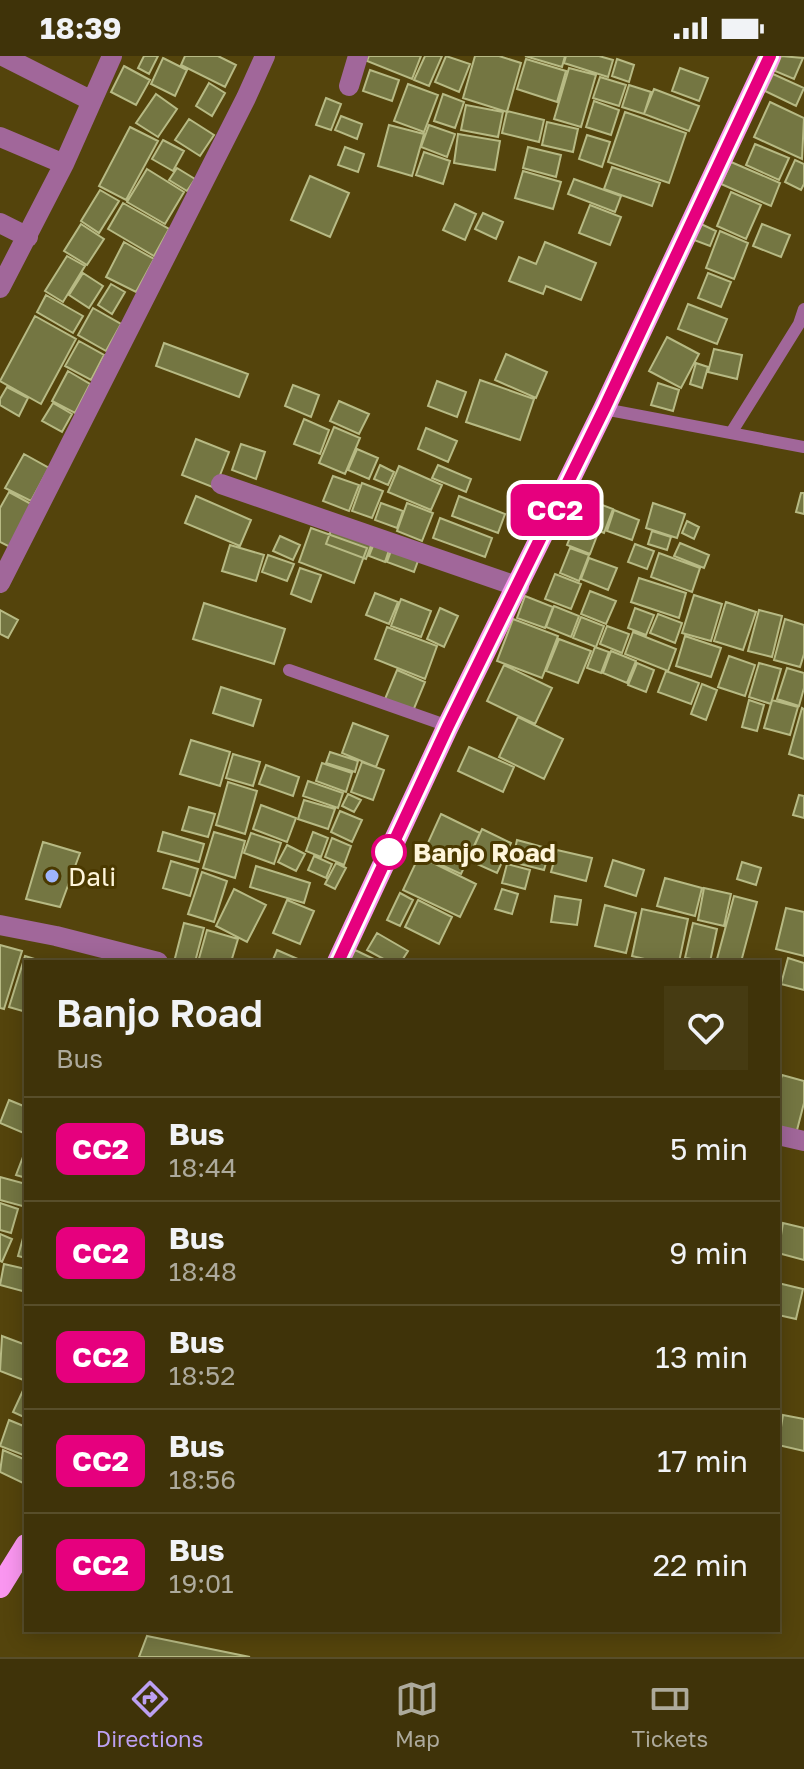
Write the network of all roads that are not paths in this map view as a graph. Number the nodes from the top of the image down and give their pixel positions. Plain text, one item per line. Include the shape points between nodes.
1 (3, 56) edge
2 (112, 56) edge
3 (265, 56) edge
4 (358, 56) edge
5 (770, 56) edge
6 (349, 86) dead end
7 (92, 101) junction
8 (0, 137) edge
9 (64, 164) junction
10 (0, 223) edge
11 (28, 237) junction
12 (0, 288) edge
13 (804, 309) edge
14 (604, 409) junction
15 (731, 433) junction
16 (804, 447) edge
17 (221, 484) dead end
18 (0, 583) edge
19 (519, 587) junction
20 (289, 670) dead end
21 (448, 726) junction
22 (0, 925) edge
23 (150, 960) edge
24 (339, 960) edge
25 (780, 1135) edge
26 (804, 1141) edge
27 (24, 1548) edge
28 (1, 1583) edge

1 - 7 street
2 - 7 street
3 - 18 street
4 - 6 street
5 - 14 highway
7 - 9 street
8 - 9 street
9 - 11 street
10 - 11 street
11 - 12 street
13 - 15 lane
14 - 15 lane
14 - 19 highway
15 - 16 lane
17 - 19 street
19 - 21 highway
20 - 21 lane
21 - 24 highway
22 - 23 street
25 - 26 street
27 - 28 highway

